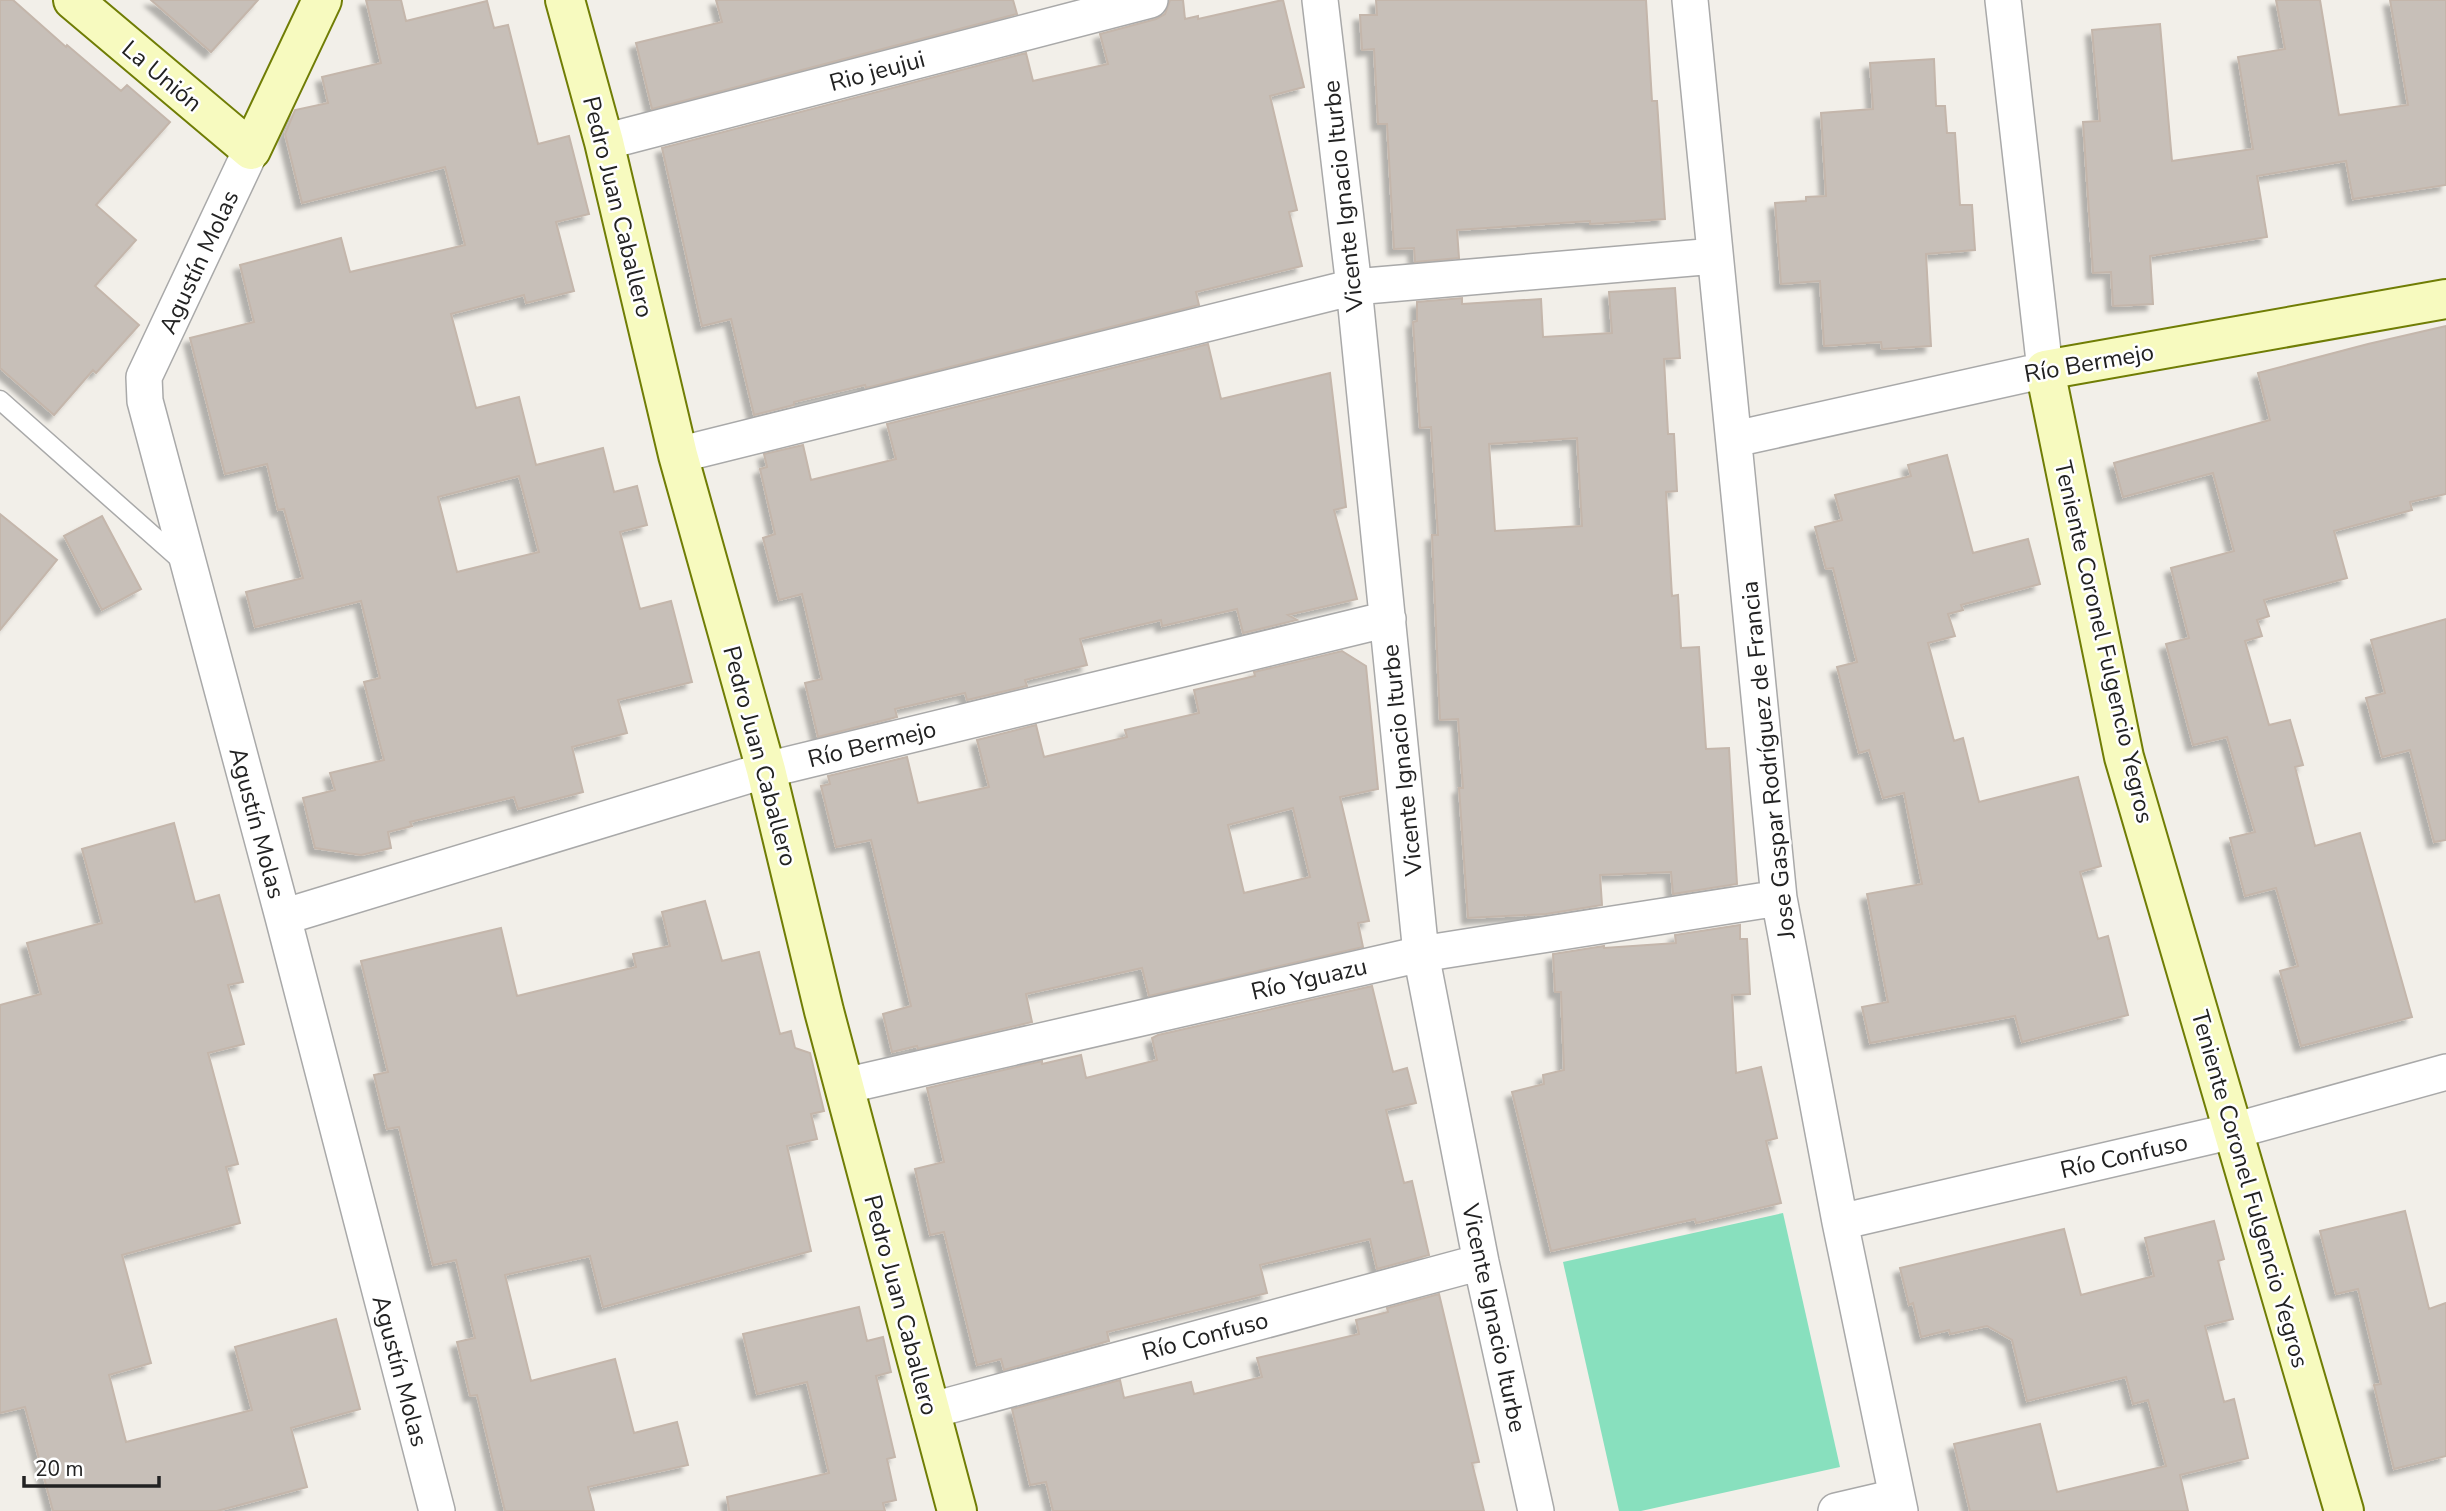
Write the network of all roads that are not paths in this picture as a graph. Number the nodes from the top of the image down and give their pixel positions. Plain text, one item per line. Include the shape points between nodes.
1 (73, 0) edge
2 (323, 0) edge
3 (565, 0) edge
4 (1150, 0) edge
5 (1320, 0) edge
6 (1690, 0) edge
7 (2003, 0) edge
8 (604, 142) junction
9 (251, 150) junction
10 (1715, 256) junction
11 (1353, 287) junction
12 (2446, 299) edge
13 (2045, 370) junction
14 (0, 400) edge
15 (1735, 439) junction
16 (678, 456) junction
17 (189, 568) junction
18 (1388, 620) junction
19 (766, 770) junction
20 (1779, 898) junction
21 (283, 917) junction
22 (1421, 954) junction
23 (2446, 1072) edge
24 (844, 1086) junction
25 (2233, 1131) junction
26 (1840, 1222) junction
27 (1481, 1262) junction
28 (929, 1411) junction
29 (1898, 1504) edge
30 (436, 1511) edge
31 (957, 1511) edge
32 (1536, 1511) edge
33 (1836, 1511) edge
34 (2344, 1511) edge

1 - 9 street, La Unión
2 - 9 street
3 - 8 street, Pedro Juan Caballero
4 - 8 street, Rio jeujui
5 - 11 street, Vicente Ignacio Iturbe
6 - 10 street, Jose Gaspar Rodríguez de Francia
7 - 13 street, Teniente Coronel Fulgencio Yegros
8 - 16 street, Pedro Juan Caballero
9 - 17 street, Agustín Molas via 144,377 147,410
10 - 11 street
10 - 15 street, Jose Gaspar Rodríguez de Francia
11 - 16 street
11 - 18 street, Vicente Ignacio Iturbe
12 - 13 street, Río Bermejo
13 - 15 street, Río Bermejo
13 - 25 street, Teniente Coronel Fulgencio Yegros via 2124,757
14 - 17 lane
15 - 20 street, Jose Gaspar Rodríguez de Francia
16 - 19 street, Pedro Juan Caballero
17 - 21 street, Agustín Molas
18 - 19 street, Río Bermejo
18 - 22 street, Vicente Ignacio Iturbe
19 - 21 street, Río Bermejo
19 - 24 street, Pedro Juan Caballero
20 - 22 street, Río Yguazu
20 - 26 street, Jose Gaspar Rodríguez de Francia
21 - 30 street, Agustín Molas
22 - 24 street, Río Yguazu
22 - 27 street, Vicente Ignacio Iturbe
23 - 25 street, Río Confuso
24 - 28 street, Pedro Juan Caballero
25 - 26 street, Río Confuso
25 - 34 street, Teniente Coronel Fulgencio Yegros
26 - 29 street, Jose Gaspar Rodríguez de Francia
27 - 28 street, Río Confuso
27 - 32 street, Vicente Ignacio Iturbe
28 - 31 street, Pedro Juan Caballero
29 - 33 street

